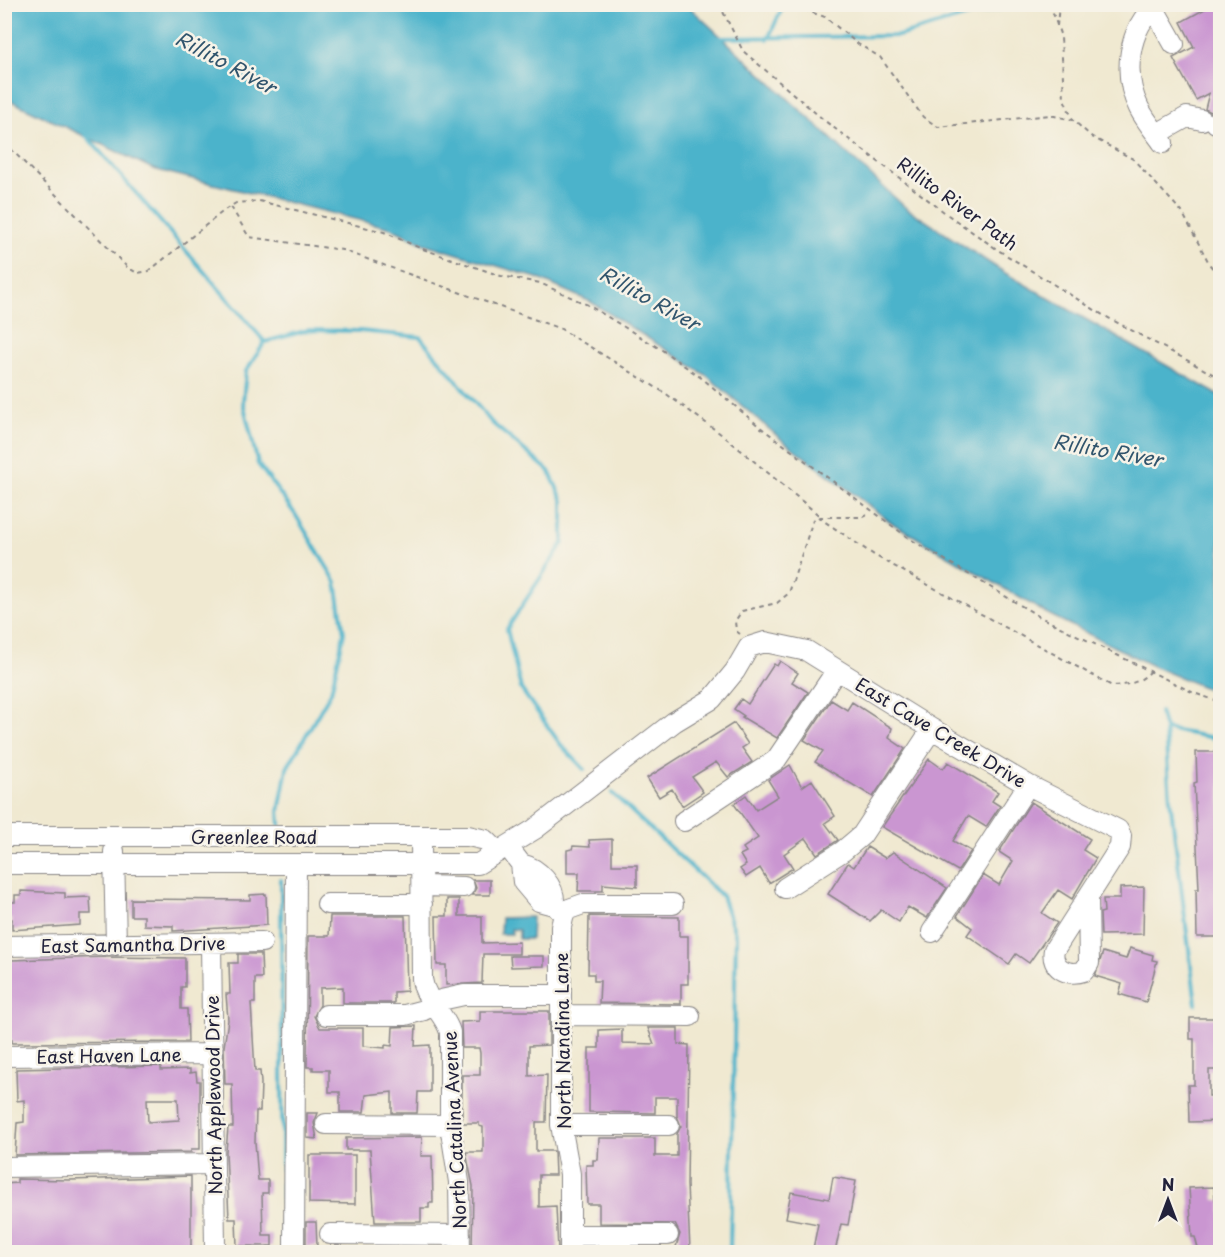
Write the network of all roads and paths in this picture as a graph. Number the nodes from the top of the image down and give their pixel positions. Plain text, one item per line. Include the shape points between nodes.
1 (719, 4) edge
2 (787, 4) edge
3 (1050, 4) edge
4 (1059, 4) edge
5 (1155, 6) edge
6 (1058, 27) junction
7 (1174, 44) dead end
8 (1073, 120) junction
9 (1213, 122) edge
10 (4, 141) edge
11 (231, 207) junction
12 (1221, 277) edge
13 (1221, 378) edge
14 (871, 512) junction
15 (820, 517) junction
16 (757, 644) junction
17 (837, 670) junction
18 (1150, 672) junction
19 (1221, 702) edge
20 (932, 729) junction
21 (1028, 785) junction
22 (684, 821) dead end
23 (4, 836) edge
24 (114, 836) junction
25 (421, 836) junction
26 (503, 849) junction
27 (4, 864) edge
28 (115, 865) junction
29 (296, 865) junction
30 (422, 865) junction
31 (464, 887) dead end
32 (785, 888) dead end
33 (422, 895) junction
34 (1088, 898) dead end
35 (327, 904) dead end
36 (673, 904) dead end
37 (559, 909) junction
38 (932, 932) dead end
39 (262, 942) dead end
40 (211, 943) junction
41 (116, 945) junction
42 (4, 946) edge
43 (561, 995) junction
44 (433, 1004) junction
45 (326, 1015) dead end
46 (561, 1015) junction
47 (690, 1016) dead end
48 (213, 1054) junction
49 (4, 1056) edge
50 (326, 1124) dead end
51 (450, 1125) junction
52 (561, 1125) junction
53 (669, 1125) dead end
54 (214, 1164) junction
55 (4, 1167) edge
56 (330, 1234) dead end
57 (668, 1235) dead end
58 (460, 1244) edge
59 (570, 1244) edge
60 (216, 1247) dead end
61 (294, 1252) edge

1 - 13 path, Rillito River Path via 735,38 758,64 948,215 1094,310
2 - 8 path via 825,17 880,57 923,117 938,127 1050,115
3 - 6 path
4 - 6 path
5 - 7 street
5 - 9 street via 1142,19 1131,44 1131,81 1138,107 1160,139 1186,117
6 - 8 path via 1064,99
8 - 12 path via 1092,137 1132,159 1182,212 1210,265
10 - 11 path via 133,271 142,273 164,259
11 - 14 path via 259,201 384,232 501,276 540,283 588,305 703,379
11 - 15 path via 249,237 342,250 561,329 665,393
14 - 15 path via 862,517
14 - 18 path via 1040,617
15 - 16 path via 811,524 789,593 777,603 749,608 737,616 736,631
15 - 18 path via 874,555 1112,686 1129,685
16 - 17 street, East Cave Creek Drive via 773,642 796,647
16 - 26 street, Greenlee Road via 744,653 712,699 674,722 535,829
17 - 20 street, East Cave Creek Drive
17 - 22 street via 776,760
18 - 19 path
20 - 21 street, East Cave Creek Drive
20 - 32 street via 862,835
21 - 34 street, East Cave Creek Drive via 1114,826 1121,836 1120,847
21 - 38 street
23 - 24 street, Greenlee Road
24 - 25 street, Greenlee Road
24 - 28 street
25 - 26 street, Greenlee Road via 477,837
25 - 30 street, North Catalina Avenue
26 - 30 street, Greenlee Road via 478,864
26 - 37 street via 521,864 523,882 539,902
27 - 28 street, Greenlee Road
28 - 29 street, Greenlee Road
28 - 41 street
29 - 30 street, Greenlee Road
29 - 61 street
30 - 33 street, North Catalina Avenue
31 - 33 street
33 - 35 street
33 - 44 street, North Catalina Avenue via 422,979
36 - 37 street via 583,904
37 - 43 street, North Nandina Lane
39 - 40 street, East Samantha Drive
40 - 41 street, East Samantha Drive
40 - 48 street, North Applewood Drive
41 - 42 street, East Samantha Drive
43 - 44 street via 464,995
43 - 46 street, North Nandina Lane
44 - 45 street via 405,1015
44 - 51 street, North Catalina Avenue via 447,1021 450,1032
46 - 47 street
46 - 52 street, North Nandina Lane
48 - 49 street, East Haven Lane
48 - 54 street, North Applewood Drive
50 - 51 street
51 - 58 street, North Catalina Avenue via 459,1182
52 - 53 street
52 - 59 street, North Nandina Lane via 569,1163
54 - 55 street
54 - 60 street, North Applewood Drive
56 - 58 street
57 - 59 street

